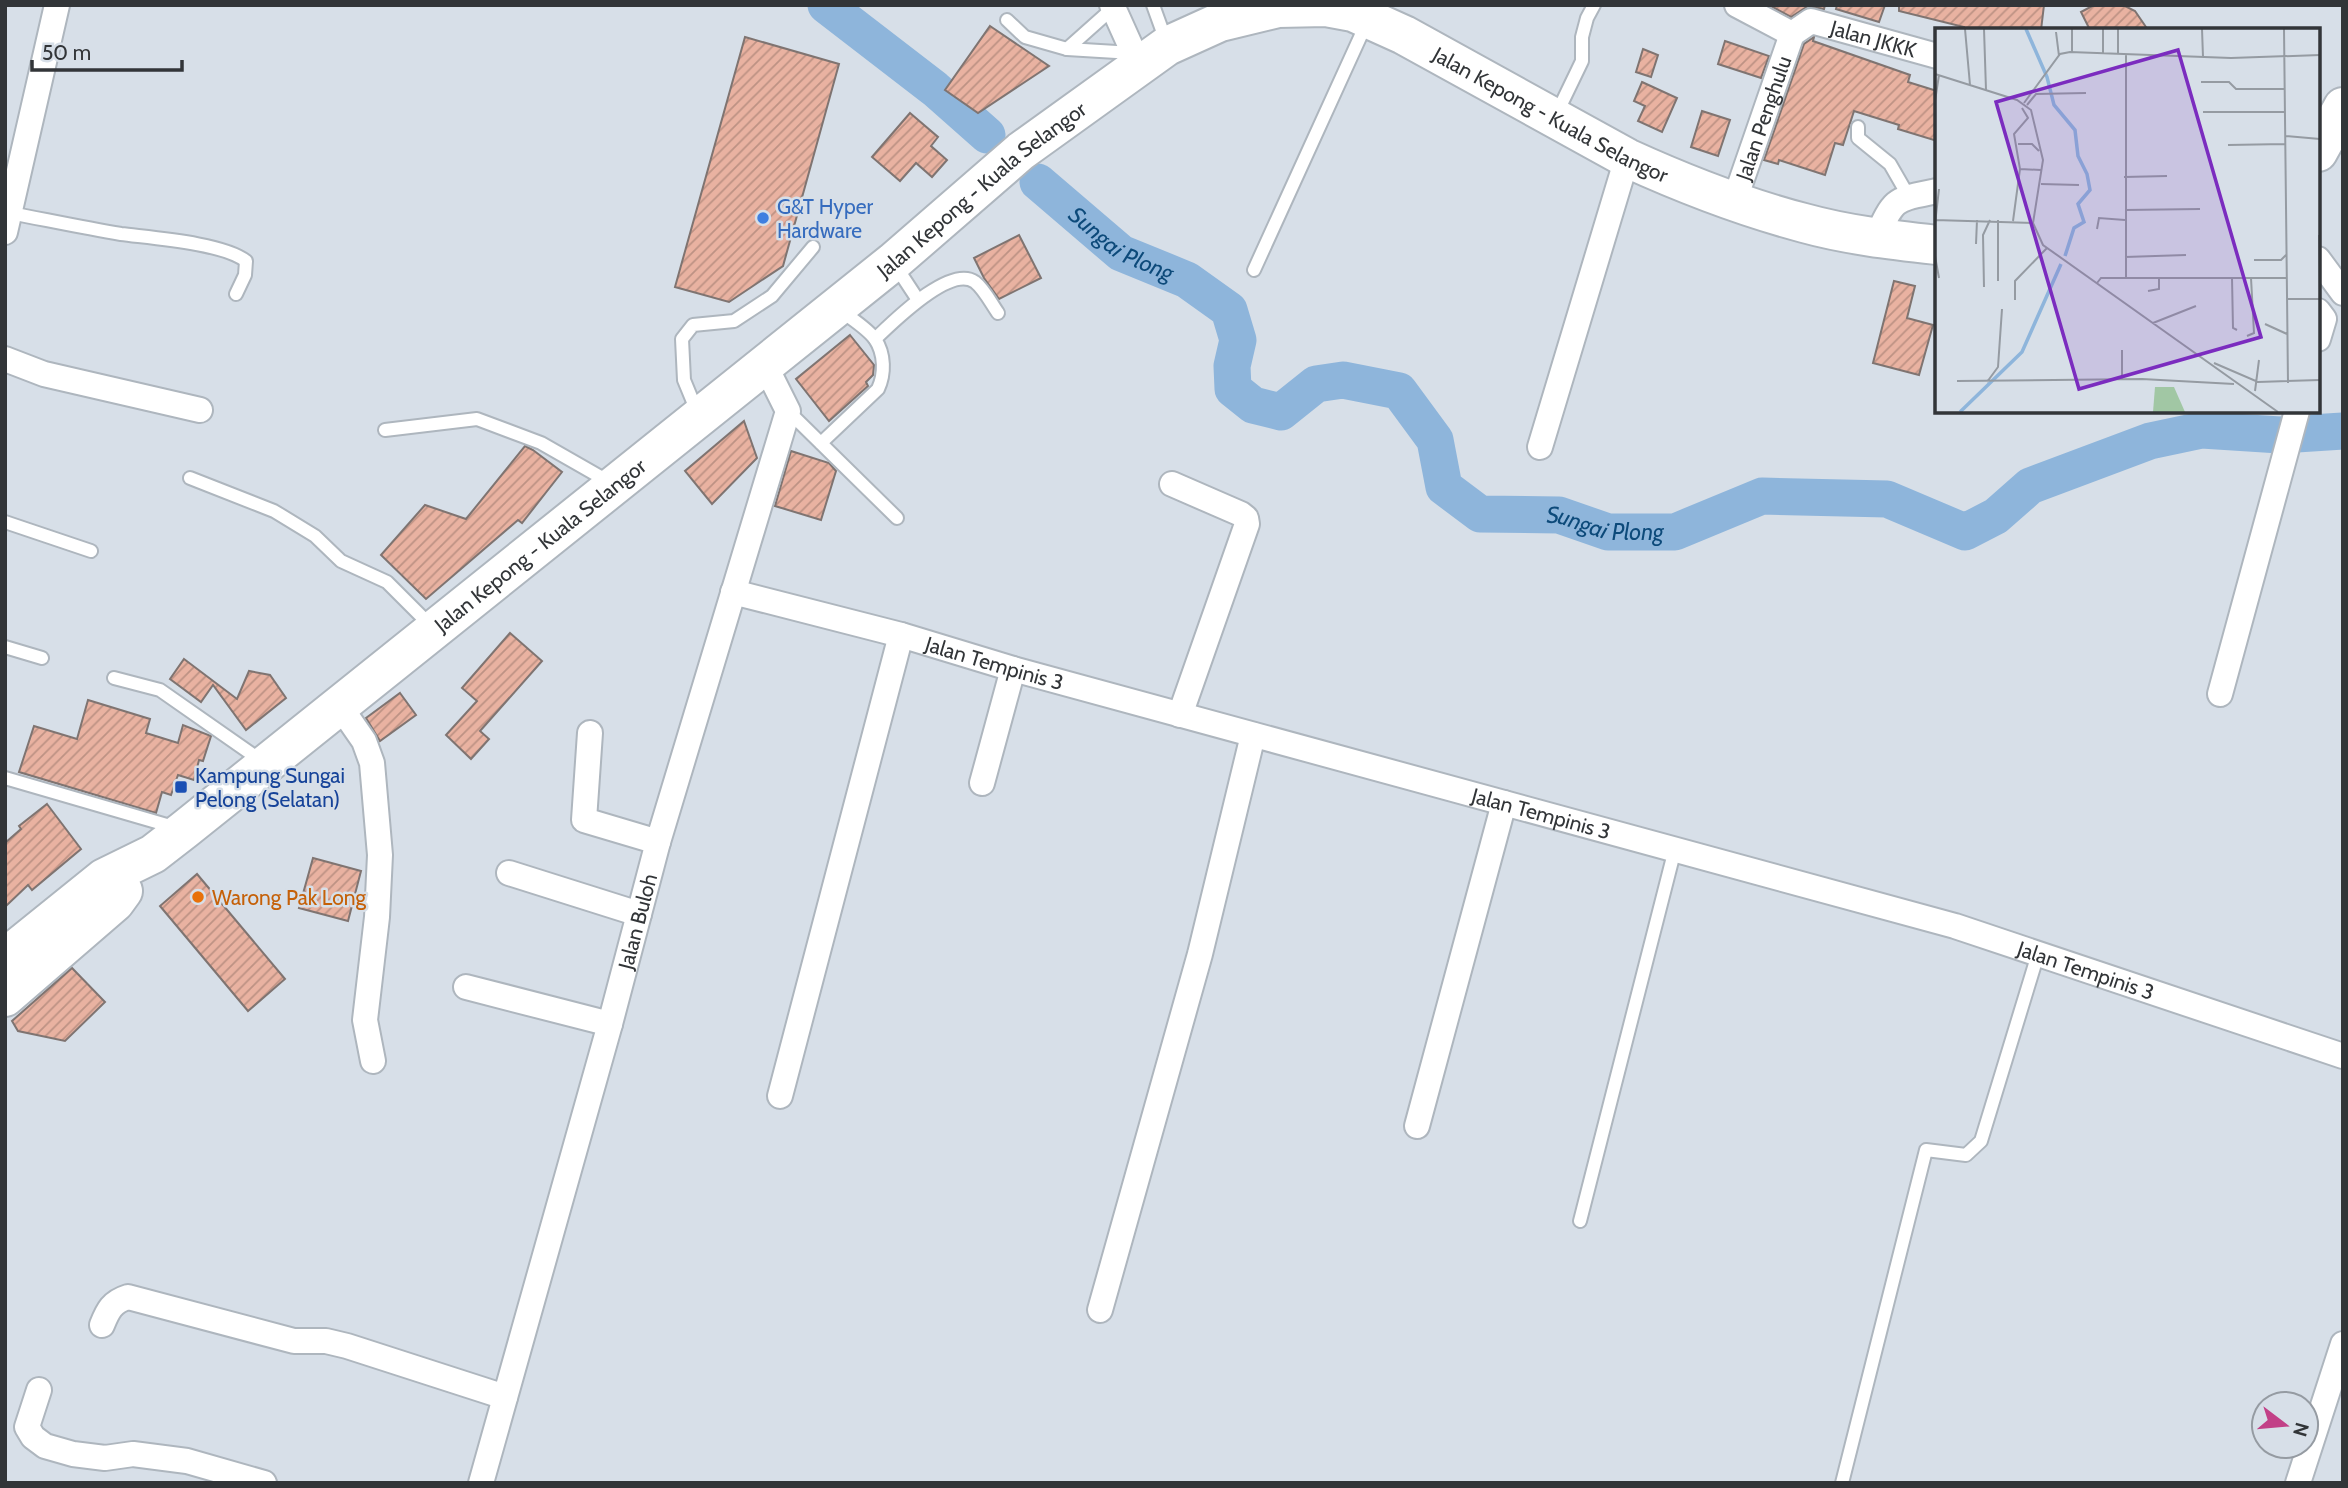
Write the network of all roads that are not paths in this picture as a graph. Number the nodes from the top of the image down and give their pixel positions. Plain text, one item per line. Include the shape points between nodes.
1 (57, 5) edge
2 (1153, 5) edge
3 (1594, 5) edge
4 (1737, 5) edge
5 (1113, 7) edge
6 (1359, 12) edge
7 (1007, 20) dead end
8 (1792, 34) junction
9 (1067, 49) junction
10 (1146, 55) junction
11 (1935, 55) edge
12 (2343, 107) edge
13 (1554, 118) junction
14 (1858, 127) dead end
15 (2320, 148) edge
16 (1627, 158) junction
17 (1935, 191) edge
18 (1909, 197) junction
19 (1734, 202) junction
20 (8, 223) edge
21 (1876, 238) junction
22 (1935, 245) edge
23 (813, 247) dead end
24 (894, 261) junction
25 (2320, 262) edge
26 (1254, 270) dead end
27 (2343, 293) edge
28 (236, 294) dead end
29 (918, 300) junction
30 (837, 307) junction
31 (998, 313) dead end
32 (875, 339) junction
33 (5, 359) edge
34 (765, 365) junction
35 (200, 410) dead end
36 (788, 411) junction
37 (2296, 413) edge
38 (699, 418) junction
39 (385, 430) dead end
40 (821, 443) junction
41 (1540, 447) dead end
42 (190, 478) dead end
43 (1172, 484) dead end
44 (614, 485) junction
45 (897, 518) dead end
46 (5, 522) edge
47 (91, 551) dead end
48 (733, 592) junction
49 (434, 629) junction
50 (901, 635) junction
51 (5, 647) edge
52 (42, 658) dead end
53 (1013, 669) junction
54 (114, 678) dead end
55 (2220, 694) dead end
56 (340, 705) junction
57 (1180, 715) junction
58 (590, 733) dead end
59 (1253, 735) junction
60 (266, 764) junction
61 (5, 778) edge
62 (982, 783) dead end
63 (1504, 803) junction
64 (184, 830) junction
65 (658, 842) junction
66 (1675, 849) junction
67 (153, 854) junction
68 (509, 873) dead end
69 (639, 914) junction
70 (2038, 954) junction
71 (5, 958) edge
72 (466, 987) dead end
73 (5, 997) edge
74 (610, 1024) junction
75 (2343, 1056) edge
76 (373, 1061) dead end
77 (780, 1096) dead end
78 (1417, 1126) dead end
79 (1580, 1222) dead end
80 (1100, 1310) dead end
81 (102, 1325) dead end
82 (2343, 1344) edge
83 (39, 1390) dead end
84 (505, 1397) junction
85 (264, 1483) edge
86 (481, 1483) edge
87 (1842, 1483) edge
88 (2298, 1483) edge

1 - 20 street
2 - 10 lane
3 - 13 lane via 1582,37 1582,61
4 - 8 street
5 - 9 lane
5 - 10 street
6 - 10 highway, Jalan Kepong - Kuala Selangor via 1278,8 1220,22
6 - 13 highway, Jalan Kepong - Kuala Selangor
6 - 26 lane
7 - 9 lane via 1025,37
8 - 11 street, Jalan JKKK via 1811,21
8 - 19 street, Jalan Penghulu
9 - 10 lane
10 - 24 highway, Jalan Kepong - Kuala Selangor via 1021,151
12 - 15 highway
13 - 16 highway, Jalan Kepong - Kuala Selangor
14 - 18 lane via 1858,138 1890,164
16 - 19 highway, Jalan Kepong - Kuala Selangor
16 - 41 street
17 - 18 street
18 - 21 street via 1890,208
19 - 21 highway, Jalan Kepong - Kuala Selangor via 1806,224
20 - 28 lane via 179,241 234,255 246,261 247,267
21 - 22 highway, Jalan Kepong - Kuala Selangor
23 - 38 lane via 772,296 734,321 693,325 682,339 684,380
24 - 29 lane
24 - 30 highway, Jalan Kepong - Kuala Selangor
25 - 27 street
29 - 31 lane via 955,279 966,278
29 - 32 lane
30 - 32 lane
30 - 34 highway, Jalan Kepong - Kuala Selangor
32 - 40 lane via 884,368 878,389
33 - 35 street via 44,374
34 - 36 street
34 - 38 highway, Jalan Kepong - Kuala Selangor
36 - 40 lane
36 - 48 street, Jalan Buloh
37 - 55 street
38 - 44 highway, Jalan Kepong - Kuala Selangor
39 - 44 lane via 477,419 541,443
40 - 45 lane
42 - 49 lane via 274,511 315,536 341,561 387,582
43 - 57 street via 1241,514 1247,524
44 - 49 highway, Jalan Kepong - Kuala Selangor
46 - 47 lane
48 - 50 street, Jalan Tempinis 3
48 - 65 street, Jalan Buloh
49 - 56 highway, Jalan Kepong - Kuala Selangor
50 - 53 street, Jalan Tempinis 3
50 - 77 street
51 - 52 lane
53 - 57 street, Jalan Tempinis 3
53 - 62 street
54 - 60 lane via 160,690
56 - 60 highway, Jalan Kepong - Kuala Selangor
56 - 76 street via 364,741 372,763 380,855 365,1020
57 - 59 street, Jalan Tempinis 3
58 - 65 street via 584,820
59 - 63 street, Jalan Tempinis 3
59 - 80 street via 1200,954
60 - 64 highway, Jalan Kepong - Kuala Selangor
61 - 64 lane
63 - 66 street, Jalan Tempinis 3
63 - 78 street
64 - 67 highway, Jalan Kepong - Kuala Selangor
65 - 69 street, Jalan Buloh
66 - 70 street, Jalan Tempinis 3 via 1955,926
66 - 79 lane
67 - 71 highway, Jalan Kepong - Kuala Selangor via 104,878
67 - 73 highway, Jalan Kepong - Kuala Selangor via 115,902
68 - 69 street
69 - 74 street, Jalan Buloh
70 - 75 street, Jalan Tempinis 3
70 - 87 lane via 1981,1142 1966,1155 1926,1150
72 - 74 street
74 - 84 street, Jalan Buloh
81 - 84 street via 116,1300 128,1297 294,1340 347,1346
82 - 88 street
83 - 85 street via 27,1427 45,1446 105,1458 133,1454 187,1461
84 - 86 street, Jalan Buloh

